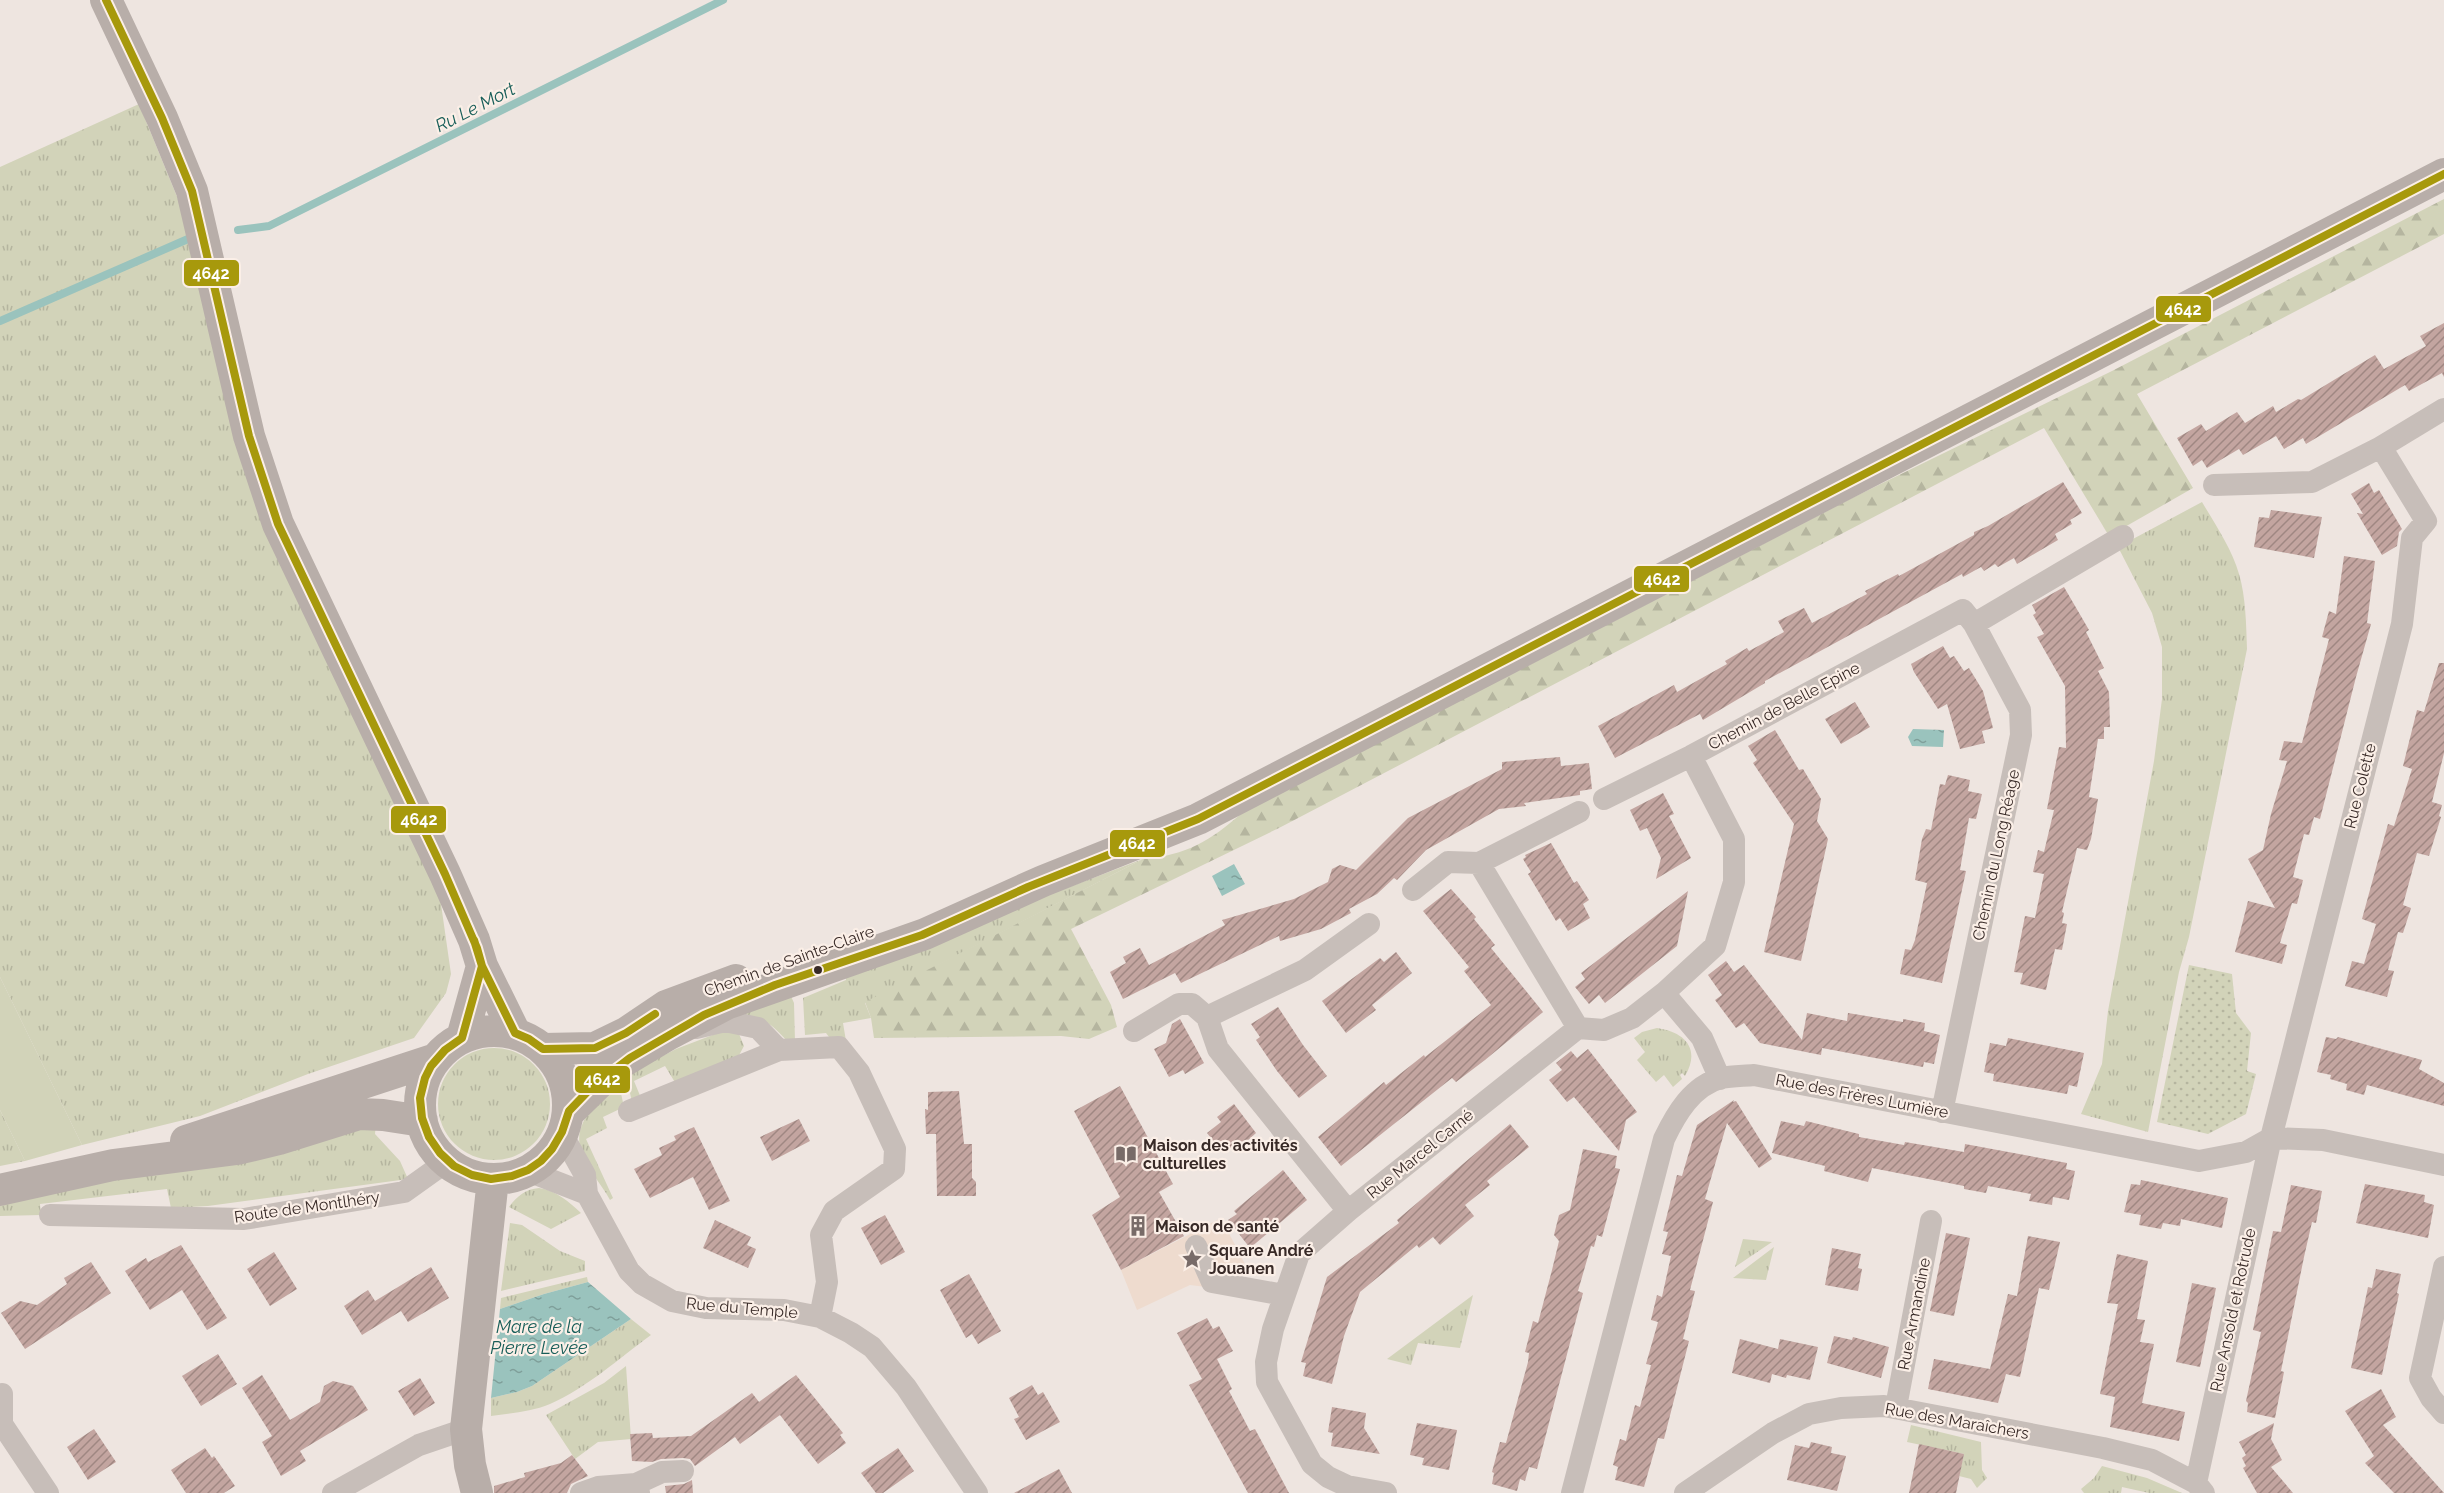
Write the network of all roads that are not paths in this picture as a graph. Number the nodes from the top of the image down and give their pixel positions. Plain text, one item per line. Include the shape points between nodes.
1 (106, 0) edge
2 (2444, 174) edge
3 (2444, 408) edge
4 (2381, 447) junction
5 (2214, 484) dead end
6 (2435, 519) edge
7 (2123, 537) dead end
8 (1969, 617) junction
9 (1690, 756) junction
10 (1604, 799) dead end
11 (1579, 812) dead end
12 (1479, 863) junction
13 (1042, 881) junction
14 (1413, 890) dead end
15 (1369, 924) dead end
16 (482, 966) junction
17 (1664, 993) junction
18 (1207, 1017) junction
19 (1578, 1028) junction
20 (1134, 1031) dead end
21 (515, 1034) junction
22 (669, 1034) junction
23 (462, 1038) junction
24 (543, 1048) junction
25 (779, 1050) junction
26 (436, 1059) junction
27 (1720, 1078) junction
28 (629, 1111) dead end
29 (1942, 1112) junction
30 (422, 1121) junction
31 (565, 1123) junction
32 (2271, 1138) junction
33 (446, 1162) junction
34 (113, 1165) junction
35 (2444, 1165) edge
36 (528, 1171) junction
37 (494, 1179) junction
38 (0, 1190) edge
39 (587, 1194) junction
40 (1348, 1211) junction
41 (50, 1215) dead end
42 (1931, 1221) dead end
43 (1196, 1246) dead end
44 (2444, 1267) edge
45 (1284, 1295) junction
46 (820, 1317) junction
47 (2, 1394) dead end
48 (1896, 1407) junction
49 (2444, 1413) edge
50 (466, 1429) junction
51 (683, 1470) dead end
52 (637, 1488) edge
53 (2200, 1488) edge
54 (48, 1493) edge
55 (333, 1493) edge
56 (477, 1493) edge
57 (581, 1493) edge
58 (977, 1493) edge
59 (1386, 1493) edge
60 (1572, 1493) edge
61 (1685, 1493) edge

1 - 16 main road via 192,191 249,436 278,524 445,874
2 - 13 main road, Chemin de Sainte-Claire via 1208,814
3 - 4 street
4 - 5 street via 2312,482
4 - 6 street, Rue Colette
6 - 32 street, Rue Colette via 2412,538 2402,624
7 - 8 street, Chemin de Belle Epine
8 - 9 street, Chemin de Belle Epine
8 - 29 street, Chemin du Long Réage via 2020,710 2021,735
9 - 10 street, Chemin de Belle Epine
9 - 17 street via 1734,838 1734,882 1715,946
11 - 12 street
12 - 14 street via 1448,862
12 - 19 street
13 - 22 main road, Chemin de Sainte-Claire via 925,934 726,1005
13 - 24 main road, Chemin de Sainte-Claire via 918,915 780,963 666,1006 595,1048
15 - 18 street via 1305,970
16 - 21 main road
16 - 23 main road
17 - 19 street via 1632,1018 1604,1030
17 - 27 street via 1702,1038
18 - 20 street via 1192,1004 1179,1004
18 - 40 street via 1218,1049
19 - 40 street, Rue Marcel Carné
21 - 23 main road via 488,1031
21 - 24 main road
22 - 25 street via 725,1021 758,1028
22 - 31 main road, Chemin de Sainte-Claire via 617,1065
23 - 26 main road
24 - 31 main road via 558,1067 566,1089
25 - 28 street
25 - 46 street via 839,1047 859,1072 895,1149 894,1169 834,1211 821,1235 827,1282
26 - 30 main road via 425,1078 420,1100
26 - 34 main road
27 - 29 street, Rue des Frères Lumière via 1754,1075
27 - 60 street, Rue des Frères Lumière via 1696,1092 1677,1111 1664,1138
29 - 32 street, Rue des Frères Lumière via 2199,1161 2246,1152
30 - 33 main road via 431,1144
30 - 34 main road via 359,1114 237,1149
31 - 36 main road via 548,1155
31 - 39 street, Rue du Temple via 585,1175
32 - 35 street via 2323,1140
32 - 53 street, Rue Ansold et Rotrude
33 - 37 main road via 468,1174
33 - 41 street, Route de Montlhéry via 404,1192 243,1219
34 - 38 main road
36 - 37 main road
36 - 39 street
37 - 50 main road
39 - 46 street, Rue du Temple via 629,1271 642,1284 672,1301 706,1308 784,1310
40 - 45 street, Rue Marcel Carné via 1299,1254
42 - 48 street, Rue Armandine
43 - 45 street via 1212,1282
44 - 49 street via 2420,1378
45 - 59 street, Rue Marcel Carné via 1272,1329 1267,1382 1312,1464 1347,1486
46 - 58 street, Rue du Temple via 872,1347 906,1387
47 - 54 street via 2,1424
48 - 53 street, Rue des Maraîchers via 2152,1460
48 - 61 street, Rue des Maraîchers via 1841,1408 1809,1414 1773,1433
50 - 55 street via 419,1445
50 - 56 main road
51 - 52 street via 662,1472
52 - 57 street via 598,1487

